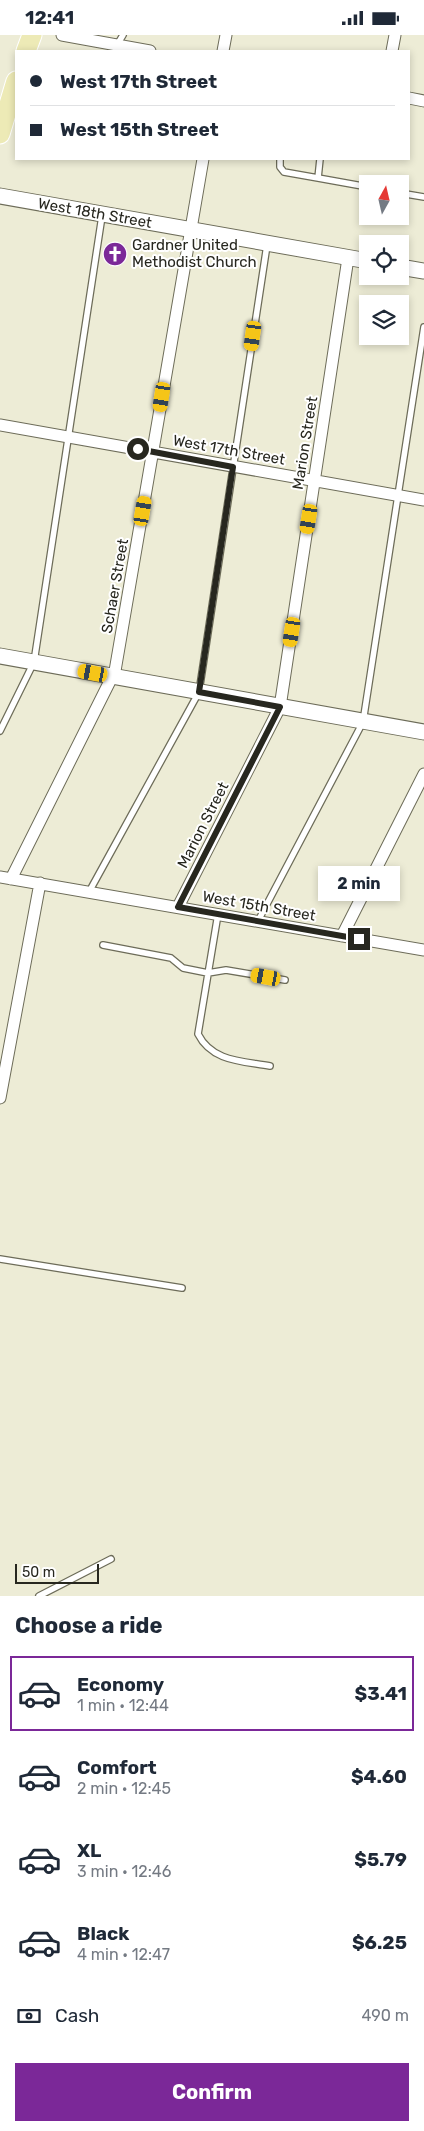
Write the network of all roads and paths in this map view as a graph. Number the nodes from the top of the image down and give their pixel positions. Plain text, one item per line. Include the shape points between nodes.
1 (32, 35) edge
2 (62, 35) edge
3 (226, 35) edge
4 (395, 35) edge
5 (120, 40) edge
6 (26, 50) edge
7 (147, 50) edge
8 (223, 50) edge
9 (392, 50) edge
10 (15, 84) edge
11 (410, 99) edge
12 (424, 101) edge
13 (0, 134) edge
14 (203, 160) edge
15 (280, 160) edge
16 (320, 160) edge
17 (318, 178) junction
18 (359, 185) edge
19 (409, 194) edge
20 (0, 196) edge
21 (424, 197) edge
22 (103, 214) junction
23 (189, 230) junction
24 (267, 243) junction
25 (348, 258) junction
26 (359, 260) edge
27 (409, 268) edge
28 (424, 271) edge
29 (424, 327) edge
30 (0, 425) edge
31 (69, 437) junction
32 (153, 452) junction
33 (233, 467) junction
34 (315, 481) junction
35 (398, 495) junction
36 (424, 500) edge
37 (0, 656) edge
38 (34, 662) junction
39 (113, 676) junction
40 (199, 692) junction
41 (280, 707) junction
42 (363, 722) junction
43 (0, 731) edge
44 (424, 732) edge
45 (424, 774) edge
46 (6, 878) edge
47 (40, 883) junction
48 (89, 892) junction
49 (178, 907) junction
50 (218, 914) junction
51 (258, 921) junction
52 (342, 936) junction
53 (103, 945) dead end
54 (424, 950) edge
55 (208, 973) junction
56 (285, 980) dead end
57 (270, 1066) dead end
58 (0, 1098) edge
59 (0, 1259) edge
60 (182, 1288) dead end
61 (111, 1559) dead end
62 (39, 1596) edge

1 - 6 main road
2 - 5 street
3 - 8 street
4 - 9 street
5 - 7 street
10 - 13 main road
11 - 12 street
14 - 23 street, Schaer Street
15 - 17 lane via 284,171
16 - 17 lane
17 - 18 lane
19 - 21 lane
20 - 22 street, West 18th Street
22 - 23 street, West 18th Street
22 - 31 lane
23 - 24 street, West 18th Street
23 - 32 street, Schaer Street
24 - 25 street, West 18th Street
24 - 33 lane
25 - 26 street, West 18th Street
25 - 34 street, Marion Street
27 - 28 street
29 - 35 lane
30 - 31 street, West 17th Street
31 - 32 street, West 17th Street
31 - 38 lane
32 - 33 street, West 17th Street
32 - 39 street, Schaer Street
33 - 34 street, West 17th Street
33 - 40 lane
34 - 35 street, West 17th Street
34 - 41 street, Marion Street
35 - 36 street, West 17th Street
35 - 42 lane
37 - 38 street
38 - 39 street
38 - 43 lane
39 - 40 street
39 - 46 street, Schaer Street
40 - 41 street
40 - 48 lane
41 - 42 street
41 - 49 street, Marion Street
42 - 44 street
42 - 51 lane
45 - 52 street
46 - 47 street, West 15th Street
47 - 48 street, West 15th Street
47 - 58 street
48 - 49 street, West 15th Street
49 - 50 street, West 15th Street
50 - 51 street, West 15th Street
50 - 55 lane
51 - 52 street, West 15th Street
52 - 54 street, West 15th Street
53 - 55 lane via 171,958 183,968
55 - 56 lane via 226,970
55 - 57 lane via 198,1034 204,1045 224,1058
59 - 60 lane
61 - 62 lane

